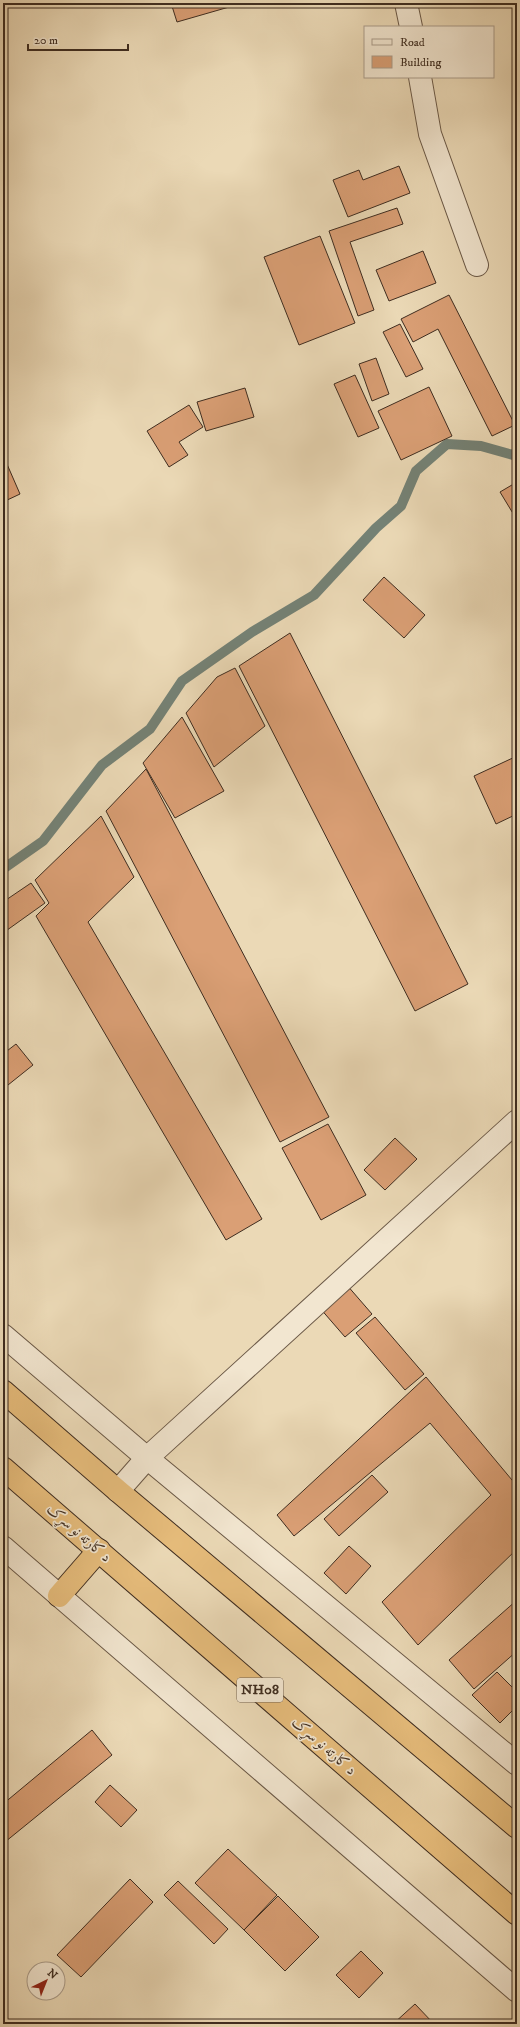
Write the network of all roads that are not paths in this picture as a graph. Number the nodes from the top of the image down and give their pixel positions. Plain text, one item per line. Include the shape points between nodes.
1 (406, 3) edge
2 (411, 26) edge
3 (420, 78) edge
4 (477, 265) dead end
5 (517, 1122) edge
6 (3, 1335) edge
7 (3, 1391) edge
8 (147, 1458) junction
9 (3, 1468) edge
10 (118, 1491) junction
11 (3, 1547) edge
12 (99, 1550) junction
13 (59, 1596) junction
14 (517, 1764) edge
15 (517, 1827) edge
16 (517, 1914) edge
17 (517, 1991) edge

1 - 2 street
3 - 4 street via 430,134
5 - 8 street
6 - 8 street
7 - 10 highway
8 - 10 street
8 - 14 street
9 - 12 highway, د کارته نو سړک / NH08
10 - 15 highway
11 - 13 street
12 - 13 highway
12 - 16 highway, د کارته نو سړک / NH08
13 - 17 street

